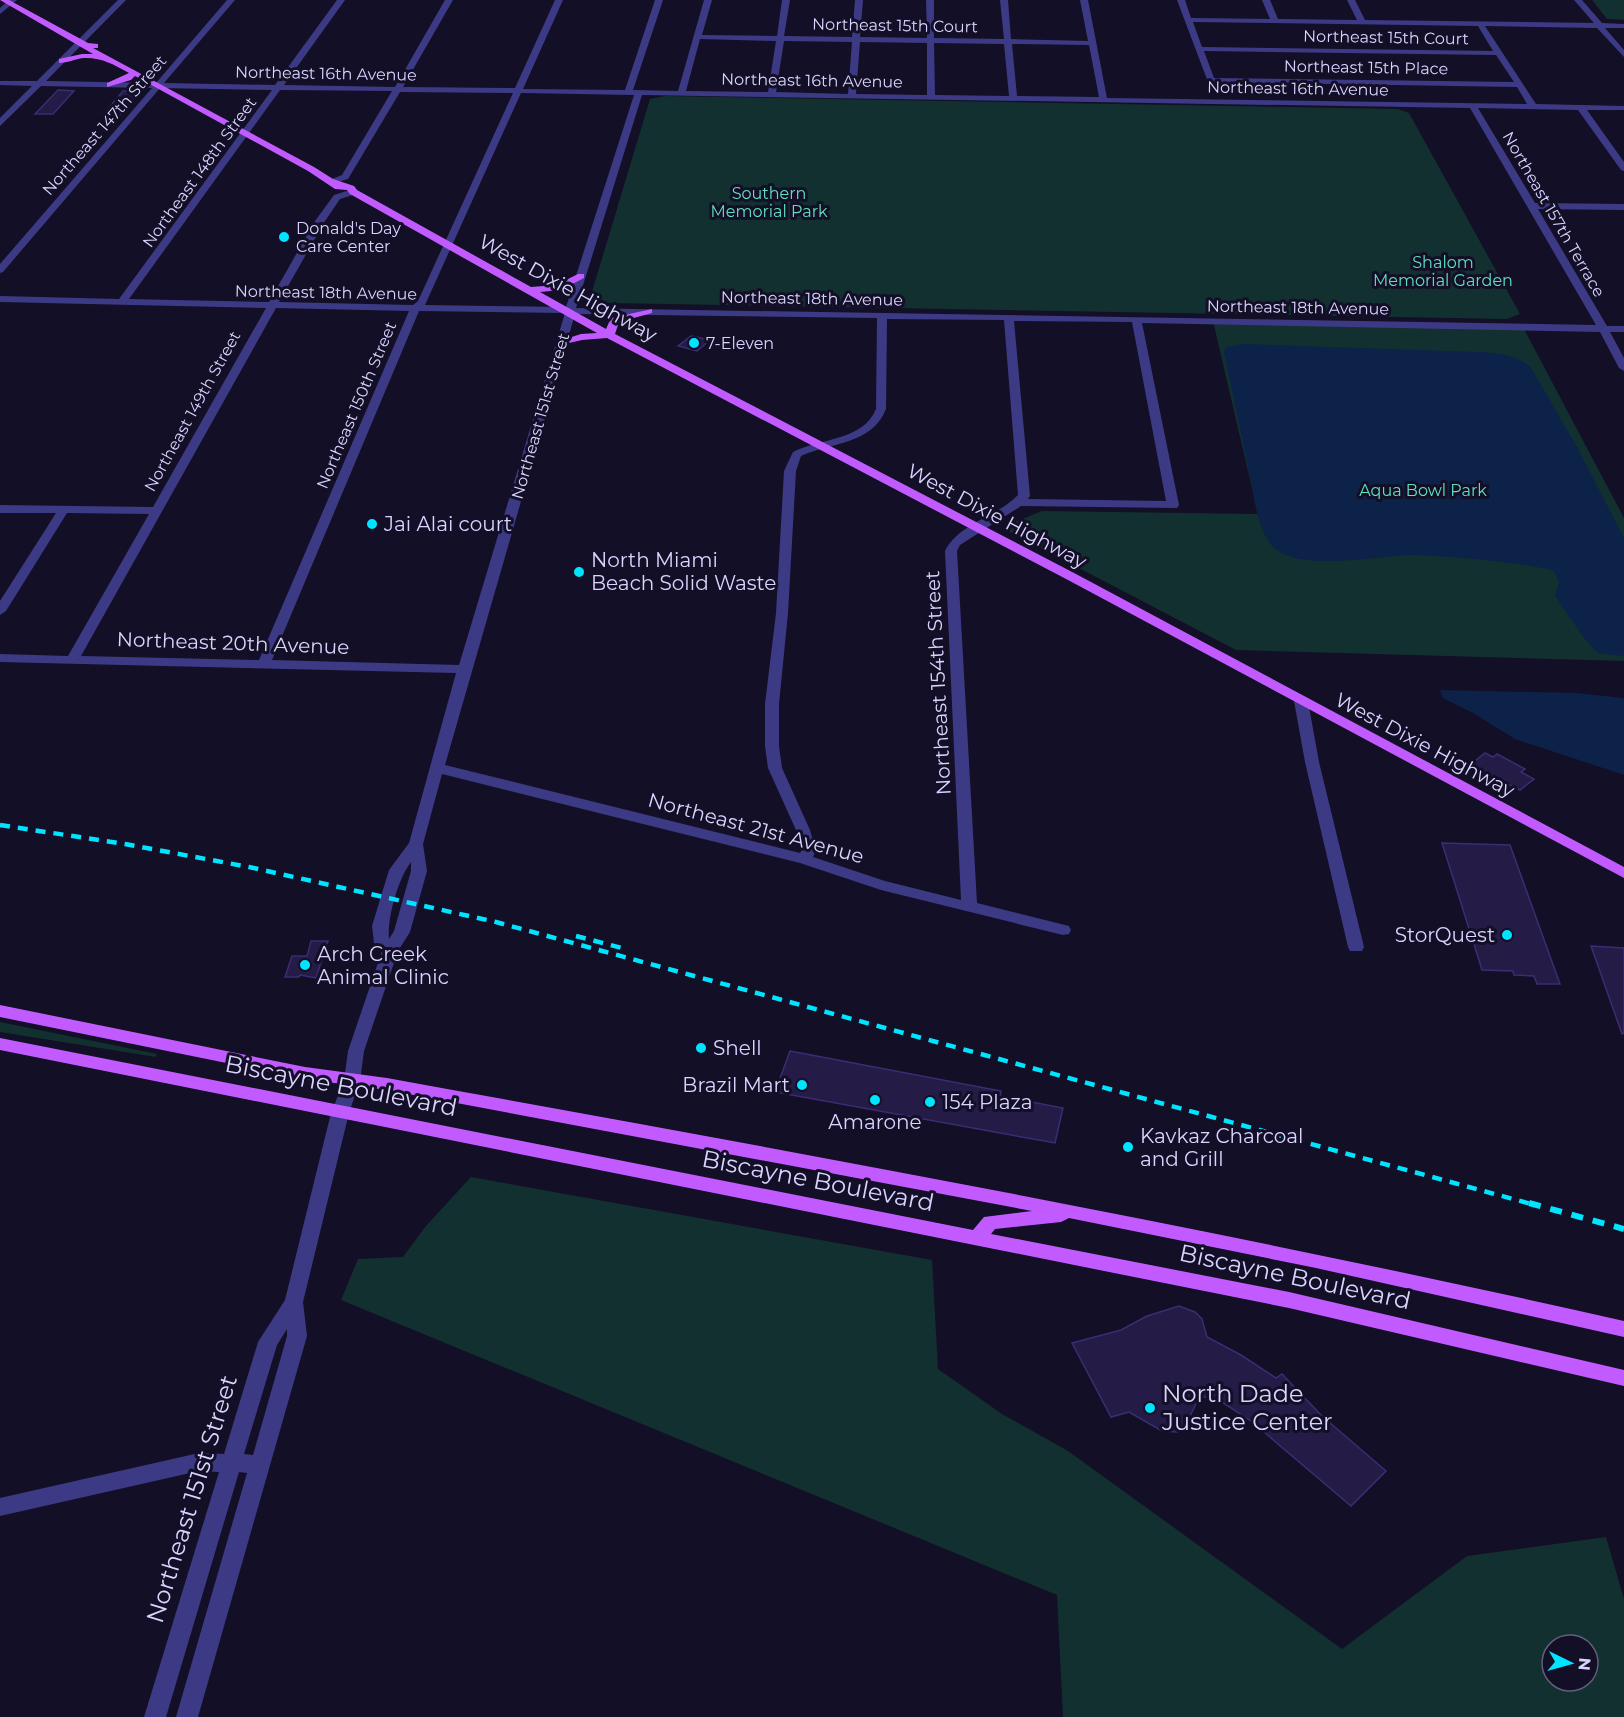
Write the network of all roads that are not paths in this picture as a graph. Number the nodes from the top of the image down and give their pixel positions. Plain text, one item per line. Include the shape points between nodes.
1 (122, 0) edge
2 (231, 0) edge
3 (341, 0) edge
4 (449, 0) edge
5 (559, 0) edge
6 (659, 0) edge
7 (708, 0) edge
8 (786, 0) edge
9 (859, 0) edge
10 (930, 0) edge
11 (1004, 0) edge
12 (1084, 0) edge
13 (1181, 0) edge
14 (1266, 0) edge
15 (1351, 0) edge
16 (1578, 0) edge
17 (9, 1) edge
18 (0, 12) edge
19 (1189, 20) junction
20 (1275, 21) junction
21 (1362, 22) junction
22 (1480, 24) junction
23 (1600, 26) junction
24 (1624, 26) edge
25 (697, 37) junction
26 (781, 38) junction
27 (856, 39) junction
28 (931, 40) junction
29 (1007, 42) junction
30 (83, 43) junction
31 (1092, 43) junction
32 (1200, 49) junction
33 (1500, 53) junction
34 (1624, 55) edge
35 (104, 57) junction
36 (62, 61) junction
37 (117, 63) junction
38 (134, 72) junction
39 (0, 83) edge
40 (39, 83) junction
41 (110, 85) junction
42 (1520, 85) junction
43 (159, 86) junction
44 (278, 87) junction
45 (398, 89) junction
46 (518, 91) junction
47 (634, 92) junction
48 (681, 93) junction
49 (772, 94) junction
50 (852, 96) junction
51 (931, 96) junction
52 (1013, 98) junction
53 (1103, 99) junction
54 (1473, 106) junction
55 (1534, 108) junction
56 (1581, 108) junction
57 (1624, 108) edge
58 (0, 123) edge
59 (246, 133) junction
60 (1624, 168) edge
61 (332, 182) junction
62 (352, 192) junction
63 (1532, 206) junction
64 (1624, 207) edge
65 (448, 245) junction
66 (0, 270) edge
67 (581, 276) junction
68 (531, 290) junction
69 (0, 299) edge
70 (122, 302) junction
71 (271, 306) junction
72 (415, 309) junction
73 (648, 311) junction
74 (570, 312) junction
75 (882, 315) junction
76 (1009, 317) junction
77 (1136, 319) junction
78 (1603, 328) junction
79 (1624, 329) edge
80 (609, 335) junction
81 (560, 344) junction
82 (1624, 368) edge
83 (821, 446) junction
84 (1021, 502) junction
85 (0, 509) edge
86 (63, 511) junction
87 (155, 512) junction
88 (976, 528) junction
89 (0, 611) edge
90 (0, 658) edge
91 (73, 658) junction
92 (264, 663) junction
93 (464, 669) junction
94 (1301, 701) junction
95 (438, 768) junction
96 (416, 844) junction
97 (804, 859) junction
98 (1624, 873) edge
99 (969, 907) junction
100 (1063, 930) dead end
101 (1356, 947) dead end
102 (390, 950) junction
103 (0, 1011) edge
104 (0, 1044) edge
105 (352, 1081) junction
106 (340, 1113) junction
107 (1084, 1214) junction
108 (977, 1239) junction
109 (294, 1302) junction
110 (1624, 1329) edge
111 (1624, 1378) edge
112 (231, 1462) junction
113 (261, 1464) junction
114 (0, 1507) edge
115 (154, 1717) edge
116 (187, 1717) edge

1 - 30 street
2 - 43 street, Northeast 147th Street
3 - 44 street, Northeast 148th Street
4 - 45 street
5 - 46 street, Northeast 150th Street
6 - 47 street, Northeast 151st Street
7 - 25 street
8 - 26 street
9 - 27 street
10 - 28 street
11 - 29 street
12 - 31 street
13 - 19 street
14 - 20 street
15 - 21 street
16 - 23 street
17 - 18 street
17 - 30 main road, West Dixie Highway
19 - 20 street
19 - 32 street
20 - 21 street
21 - 22 street
22 - 23 street
22 - 33 street
23 - 24 street
23 - 34 street
25 - 26 street, Northeast 15th Court
25 - 48 street
26 - 27 street, Northeast 15th Court
26 - 49 street
27 - 28 street, Northeast 15th Court
27 - 50 street
28 - 29 street, Northeast 15th Court
28 - 51 street
29 - 31 street, Northeast 15th Court
29 - 52 street
30 - 35 main road, West Dixie Highway
30 - 36 street
30 - 37 main road, West Dixie Highway via 118,59
31 - 53 street
32 - 33 street, Northeast 15th Court
32 - 42 street, Northeast 15th Place via 1211,80
33 - 42 street
35 - 36 main road via 82,56
35 - 37 main road, West Dixie Highway
36 - 40 street
37 - 38 main road, West Dixie Highway
38 - 41 main road
38 - 43 main road, West Dixie Highway
39 - 40 street, Northeast 16th Avenue
40 - 41 street, Northeast 16th Avenue
40 - 58 street
41 - 43 street, Northeast 16th Avenue
42 - 55 street
43 - 44 street, Northeast 16th Avenue
43 - 59 main road, West Dixie Highway
43 - 66 street, Northeast 147th Street
44 - 45 street, Northeast 16th Avenue
44 - 59 street, Northeast 148th Street
45 - 46 street, Northeast 16th Avenue
45 - 61 street via 345,177
46 - 47 street, Northeast 16th Avenue
46 - 65 street, Northeast 150th Street
47 - 48 street, Northeast 16th Avenue
47 - 67 street, Northeast 151st Street
48 - 49 street, Northeast 16th Avenue
49 - 50 street, Northeast 16th Avenue
50 - 51 street, Northeast 16th Avenue
51 - 52 street, Northeast 16th Avenue
52 - 53 street, Northeast 16th Avenue
53 - 54 street, Northeast 16th Avenue
54 - 55 street, Northeast 16th Avenue
54 - 63 street, Northeast 157th Terrace
55 - 56 street, Northeast 16th Avenue
56 - 57 street, Northeast 16th Avenue
56 - 60 street
59 - 61 main road, West Dixie Highway
59 - 70 street, Northeast 148th Street
61 - 62 main road, West Dixie Highway
62 - 65 main road, West Dixie Highway
62 - 71 street, Northeast 149th Street via 337,197 327,210
63 - 64 street
63 - 78 street, Northeast 157th Terrace
65 - 68 main road, West Dixie Highway
65 - 72 street, Northeast 150th Street via 422,302
67 - 68 main road via 558,288
67 - 74 street, Northeast 151st Street
68 - 74 main road, West Dixie Highway
69 - 70 street, Northeast 18th Avenue
70 - 71 street, Northeast 18th Avenue
71 - 72 street, Northeast 18th Avenue
71 - 87 street, Northeast 149th Street
72 - 74 street, Northeast 18th Avenue
72 - 92 street, Northeast 150th Street
73 - 74 street, Northeast 18th Avenue
73 - 75 street, Northeast 18th Avenue
73 - 80 main road via 615,320
74 - 80 main road, West Dixie Highway
74 - 81 street, Northeast 151st Street
75 - 76 street, Northeast 18th Avenue
75 - 83 street via 878,420 871,427
76 - 77 street, Northeast 18th Avenue
76 - 84 street via 1024,492
77 - 78 street, Northeast 18th Avenue
77 - 84 street via 1173,505
78 - 79 street, Northeast 18th Avenue
78 - 82 street, Northeast 157th Terrace
80 - 81 main road via 581,337
80 - 83 main road, West Dixie Highway
81 - 93 street, Northeast 151st Street
83 - 88 main road, West Dixie Highway
83 - 97 street via 795,456 790,471 771,727 775,768 809,850
84 - 88 street, Northeast 154th Street
85 - 86 street
86 - 87 street
86 - 89 street
87 - 91 street, Northeast 149th Street
88 - 94 main road, West Dixie Highway
88 - 99 street, Northeast 154th Street via 955,543 951,551
90 - 91 street, Northeast 20th Avenue
91 - 92 street, Northeast 20th Avenue
92 - 93 street, Northeast 20th Avenue
93 - 95 street, Northeast 151st Street
94 - 98 main road, West Dixie Highway
94 - 101 street
95 - 96 street, Northeast 151st Street
95 - 97 street, Northeast 21st Avenue
96 - 102 street, Northeast 151st Street via 419,871 402,932
96 - 102 street, Northeast 151st Street via 397,870 380,926 382,943
97 - 99 street, Northeast 21st Avenue via 881,885
99 - 100 street, Northeast 21st Avenue
102 - 105 street, Northeast 151st Street via 356,1051
103 - 105 main road, Biscayne Boulevard
104 - 106 main road, Biscayne Boulevard
105 - 106 street, Northeast 151st Street
105 - 107 main road, Biscayne Boulevard via 387,1084
106 - 108 main road, Biscayne Boulevard
106 - 109 street, Northeast 151st Street
107 - 108 main road via 990,1222
107 - 110 main road, Biscayne Boulevard via 1406,1278
108 - 111 main road, Biscayne Boulevard via 1289,1300
109 - 112 street, Northeast 151st Street via 268,1342
109 - 113 street, Northeast 151st Street via 297,1336
112 - 113 street
112 - 114 street via 189,1464
112 - 115 street, Northeast 151st Street
113 - 116 street, Northeast 151st Street

